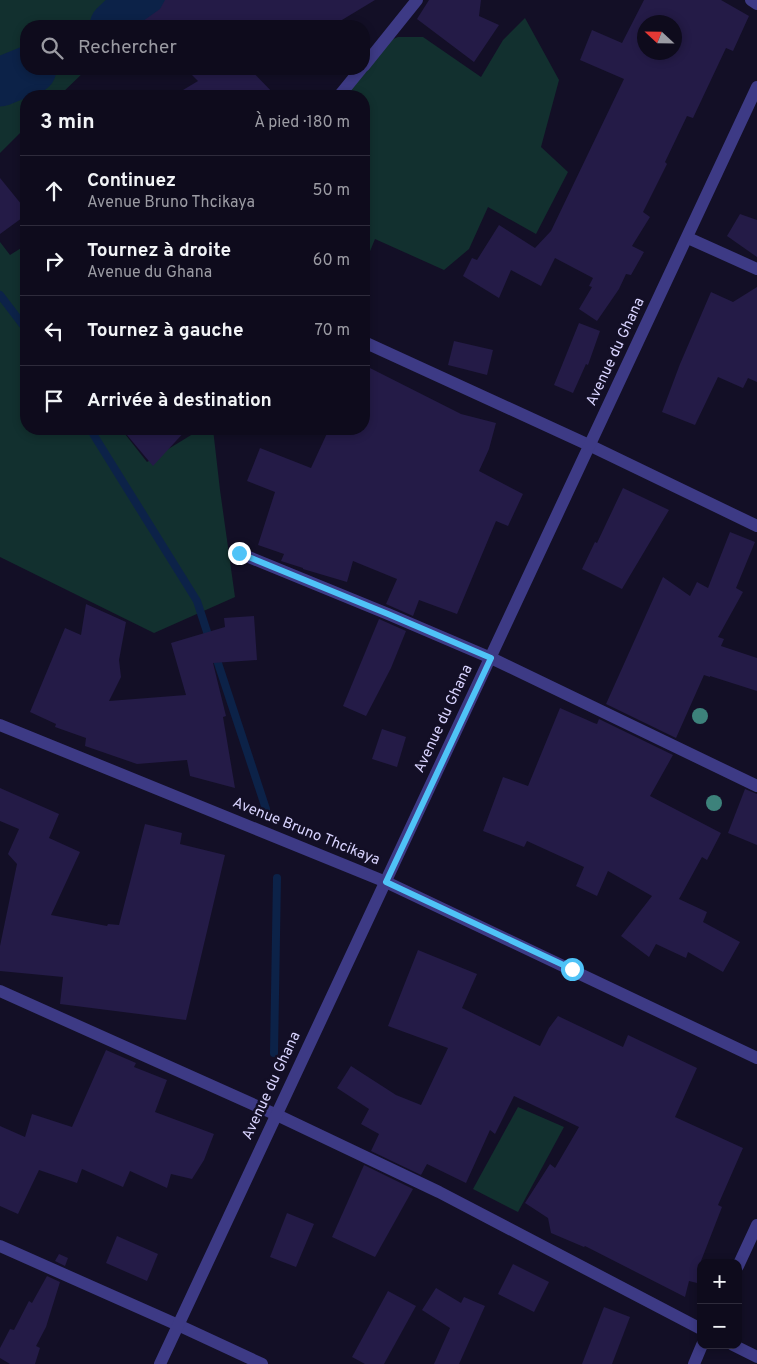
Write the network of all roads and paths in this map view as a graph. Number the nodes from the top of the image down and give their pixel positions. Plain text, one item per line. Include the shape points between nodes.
1 (417, 0) edge
2 (750, 0) edge
3 (757, 4) edge
4 (370, 59) edge
5 (356, 75) edge
6 (757, 87) edge
7 (344, 90) edge
8 (688, 238) junction
9 (757, 269) edge
10 (370, 345) edge
11 (591, 446) junction
12 (757, 526) edge
13 (239, 553) dead end
14 (491, 658) junction
15 (0, 725) edge
16 (757, 786) edge
17 (386, 882) junction
18 (0, 991) edge
19 (757, 1058) edge
20 (277, 1115) junction
21 (757, 1225) edge
22 (0, 1246) edge
23 (741, 1259) edge
24 (178, 1325) junction
25 (697, 1327) edge
26 (700, 1349) edge
27 (741, 1349) edge
28 (757, 1357) edge
29 (160, 1364) edge
30 (262, 1364) edge
31 (694, 1364) edge

1 - 4 street
2 - 3 street
5 - 7 street
6 - 8 street, Avenue du Ghana
8 - 9 street
8 - 11 street, Avenue du Ghana
10 - 11 street
11 - 12 street
11 - 14 street, Avenue du Ghana
13 - 14 street
14 - 16 street
14 - 17 street, Avenue du Ghana
15 - 17 street, Avenue Bruno Thcikaya
17 - 19 street, Avenue Bruno Thcikaya
17 - 20 street, Avenue du Ghana
18 - 20 street
20 - 24 street, Avenue du Ghana
20 - 25 street via 439,1192
21 - 23 street
22 - 24 street
24 - 29 street, Avenue du Ghana
24 - 30 street
26 - 31 street
27 - 28 street

